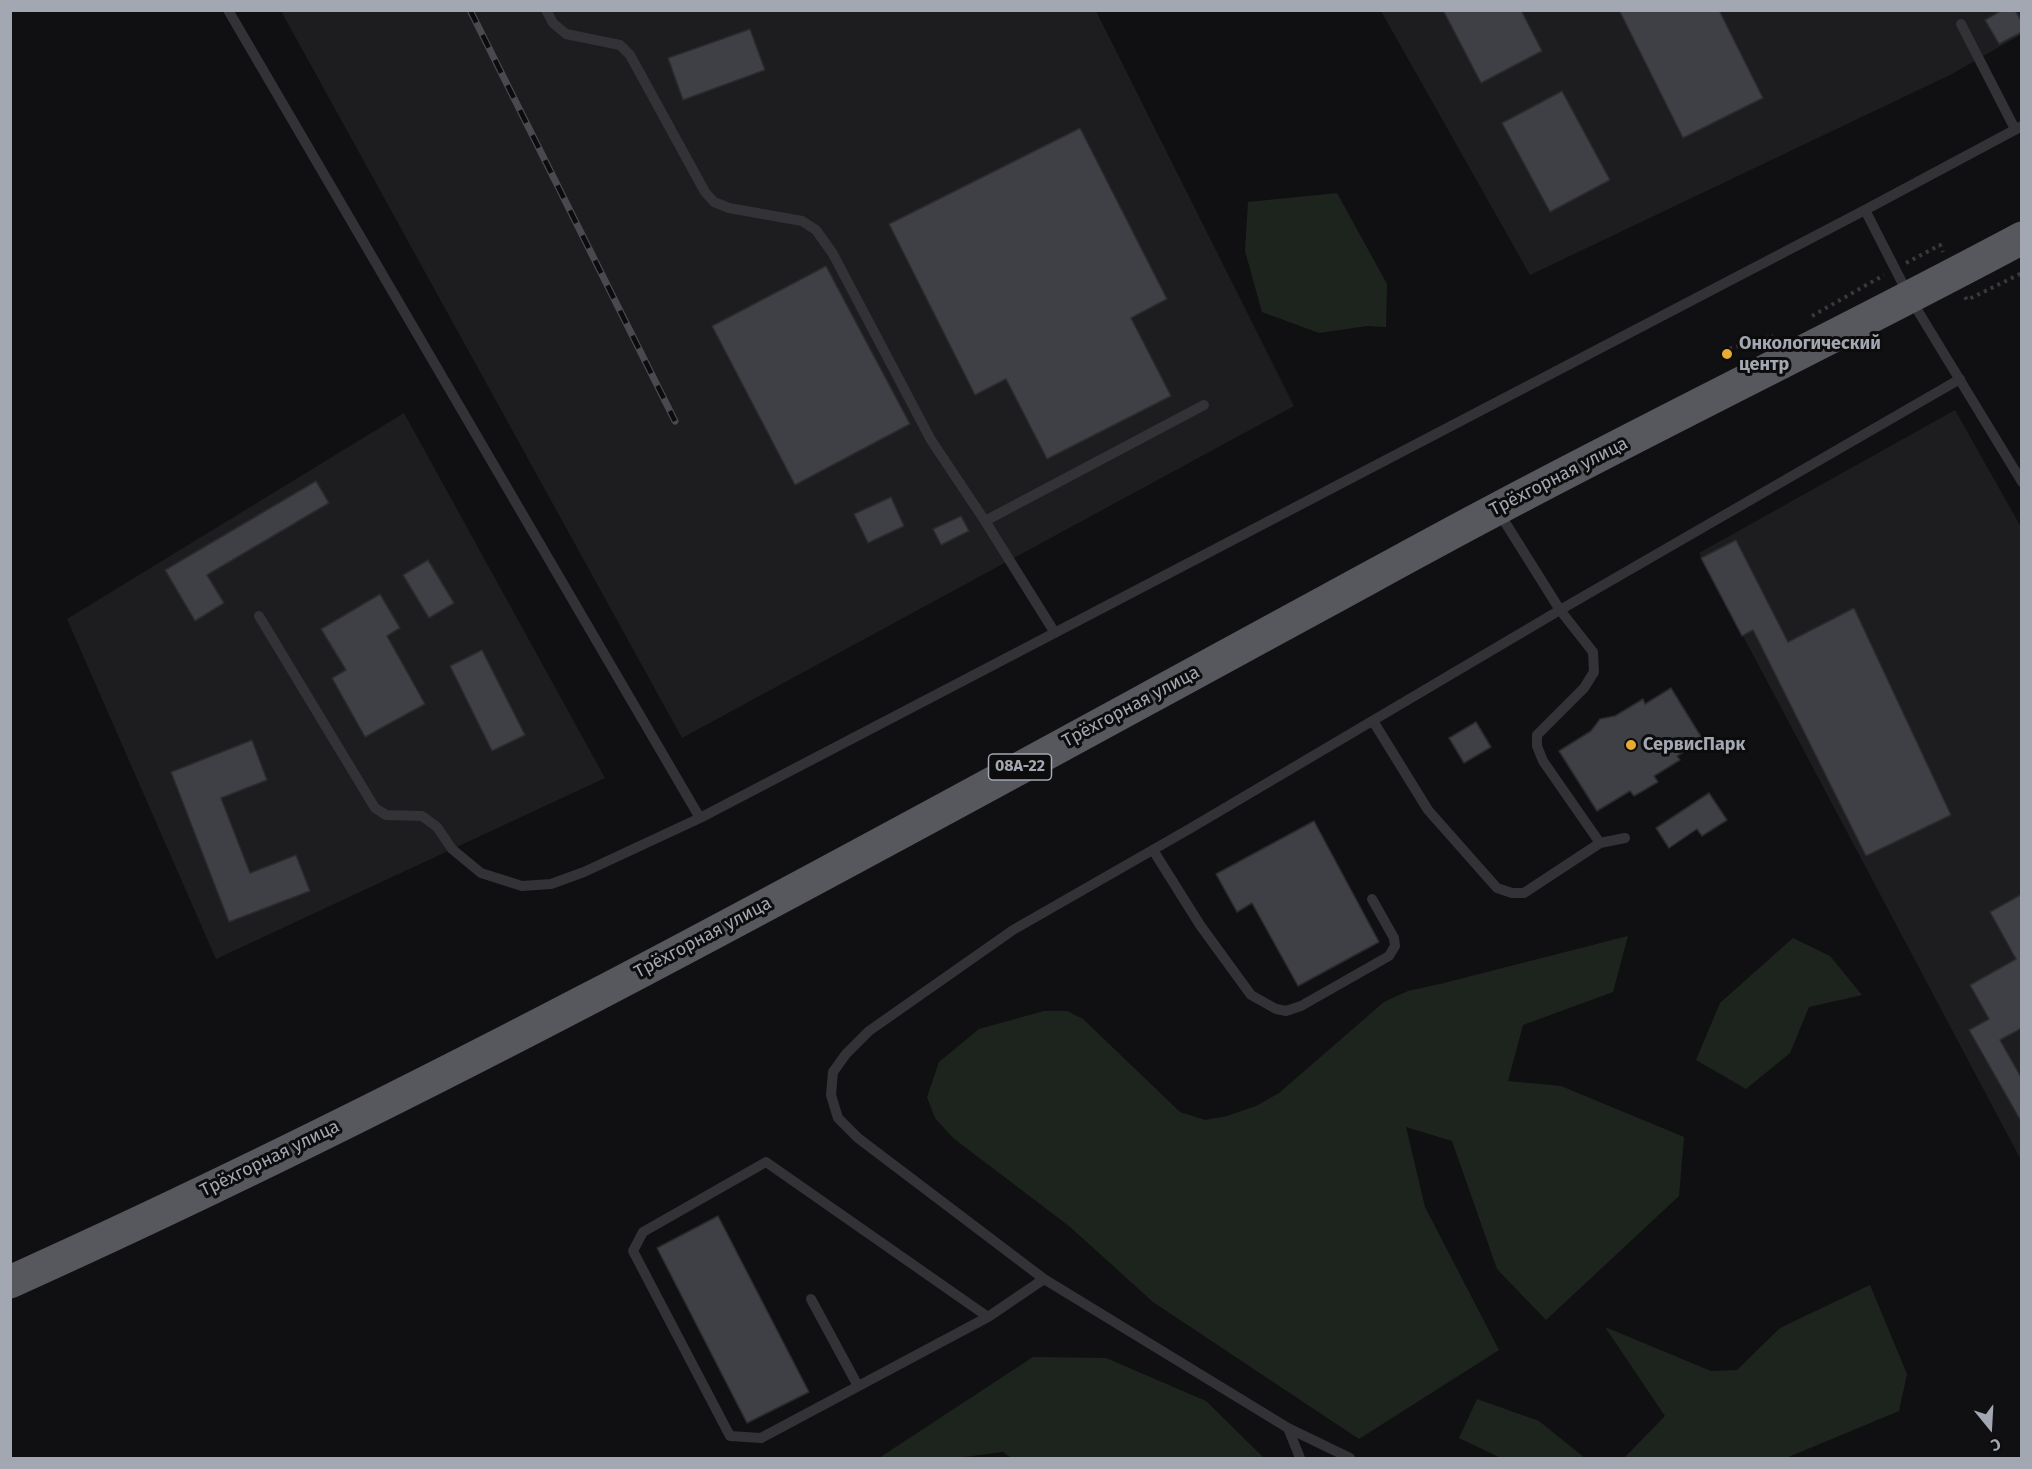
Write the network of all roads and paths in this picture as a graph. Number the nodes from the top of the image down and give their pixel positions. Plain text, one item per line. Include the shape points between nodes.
1 (228, 10) edge
2 (546, 10) edge
3 (1961, 24) dead end
4 (2018, 127) edge
5 (1865, 210) junction
6 (2022, 238) edge
7 (1910, 298) junction
8 (1960, 379) junction
9 (1204, 405) dead end
10 (2022, 482) edge
11 (1497, 509) junction
12 (985, 521) junction
13 (1560, 610) junction
14 (259, 616) dead end
15 (1055, 633) junction
16 (1373, 721) junction
17 (700, 818) junction
18 (1625, 838) dead end
19 (1600, 843) junction
20 (1153, 850) junction
21 (1372, 899) dead end
22 (1044, 1279) junction
23 (10, 1282) edge
24 (811, 1299) dead end
25 (988, 1317) junction
26 (858, 1386) junction
27 (1288, 1428) junction
28 (1300, 1458) edge
29 (1350, 1458) edge

1 - 17 lane
2 - 12 lane via 566,34 620,45 630,55 714,202 802,221 816,230 833,254 931,440
3 - 4 lane
4 - 5 lane
5 - 7 lane
5 - 15 lane
6 - 7 highway, Трёхгорная улица / 08А-22
7 - 8 lane
7 - 11 highway, Трёхгорная улица / 08А-22
8 - 10 lane
8 - 13 lane
9 - 12 lane
11 - 13 lane
11 - 23 highway, Трёхгорная улица / 08А-22 via 584,1002 138,1224
12 - 15 lane
13 - 16 lane
13 - 19 lane via 1593,652 1594,672 1584,688 1537,735 1537,746 1543,761
14 - 17 lane via 375,808 386,815 422,816 481,873 522,885 551,884
15 - 17 lane
16 - 19 lane via 1428,810 1497,888 1524,893
16 - 20 lane
18 - 19 lane
20 - 21 lane via 1200,925 1251,995 1276,1009 1286,1011 1301,1006 1389,956 1395,946 1394,938
20 - 22 lane via 1013,930 869,1031 833,1072 831,1095 838,1118 858,1138
22 - 25 lane
22 - 27 lane
24 - 26 lane
25 - 26 lane
25 - 26 lane via 766,1162 643,1233 633,1251 730,1436 761,1438
27 - 28 lane
27 - 29 lane

